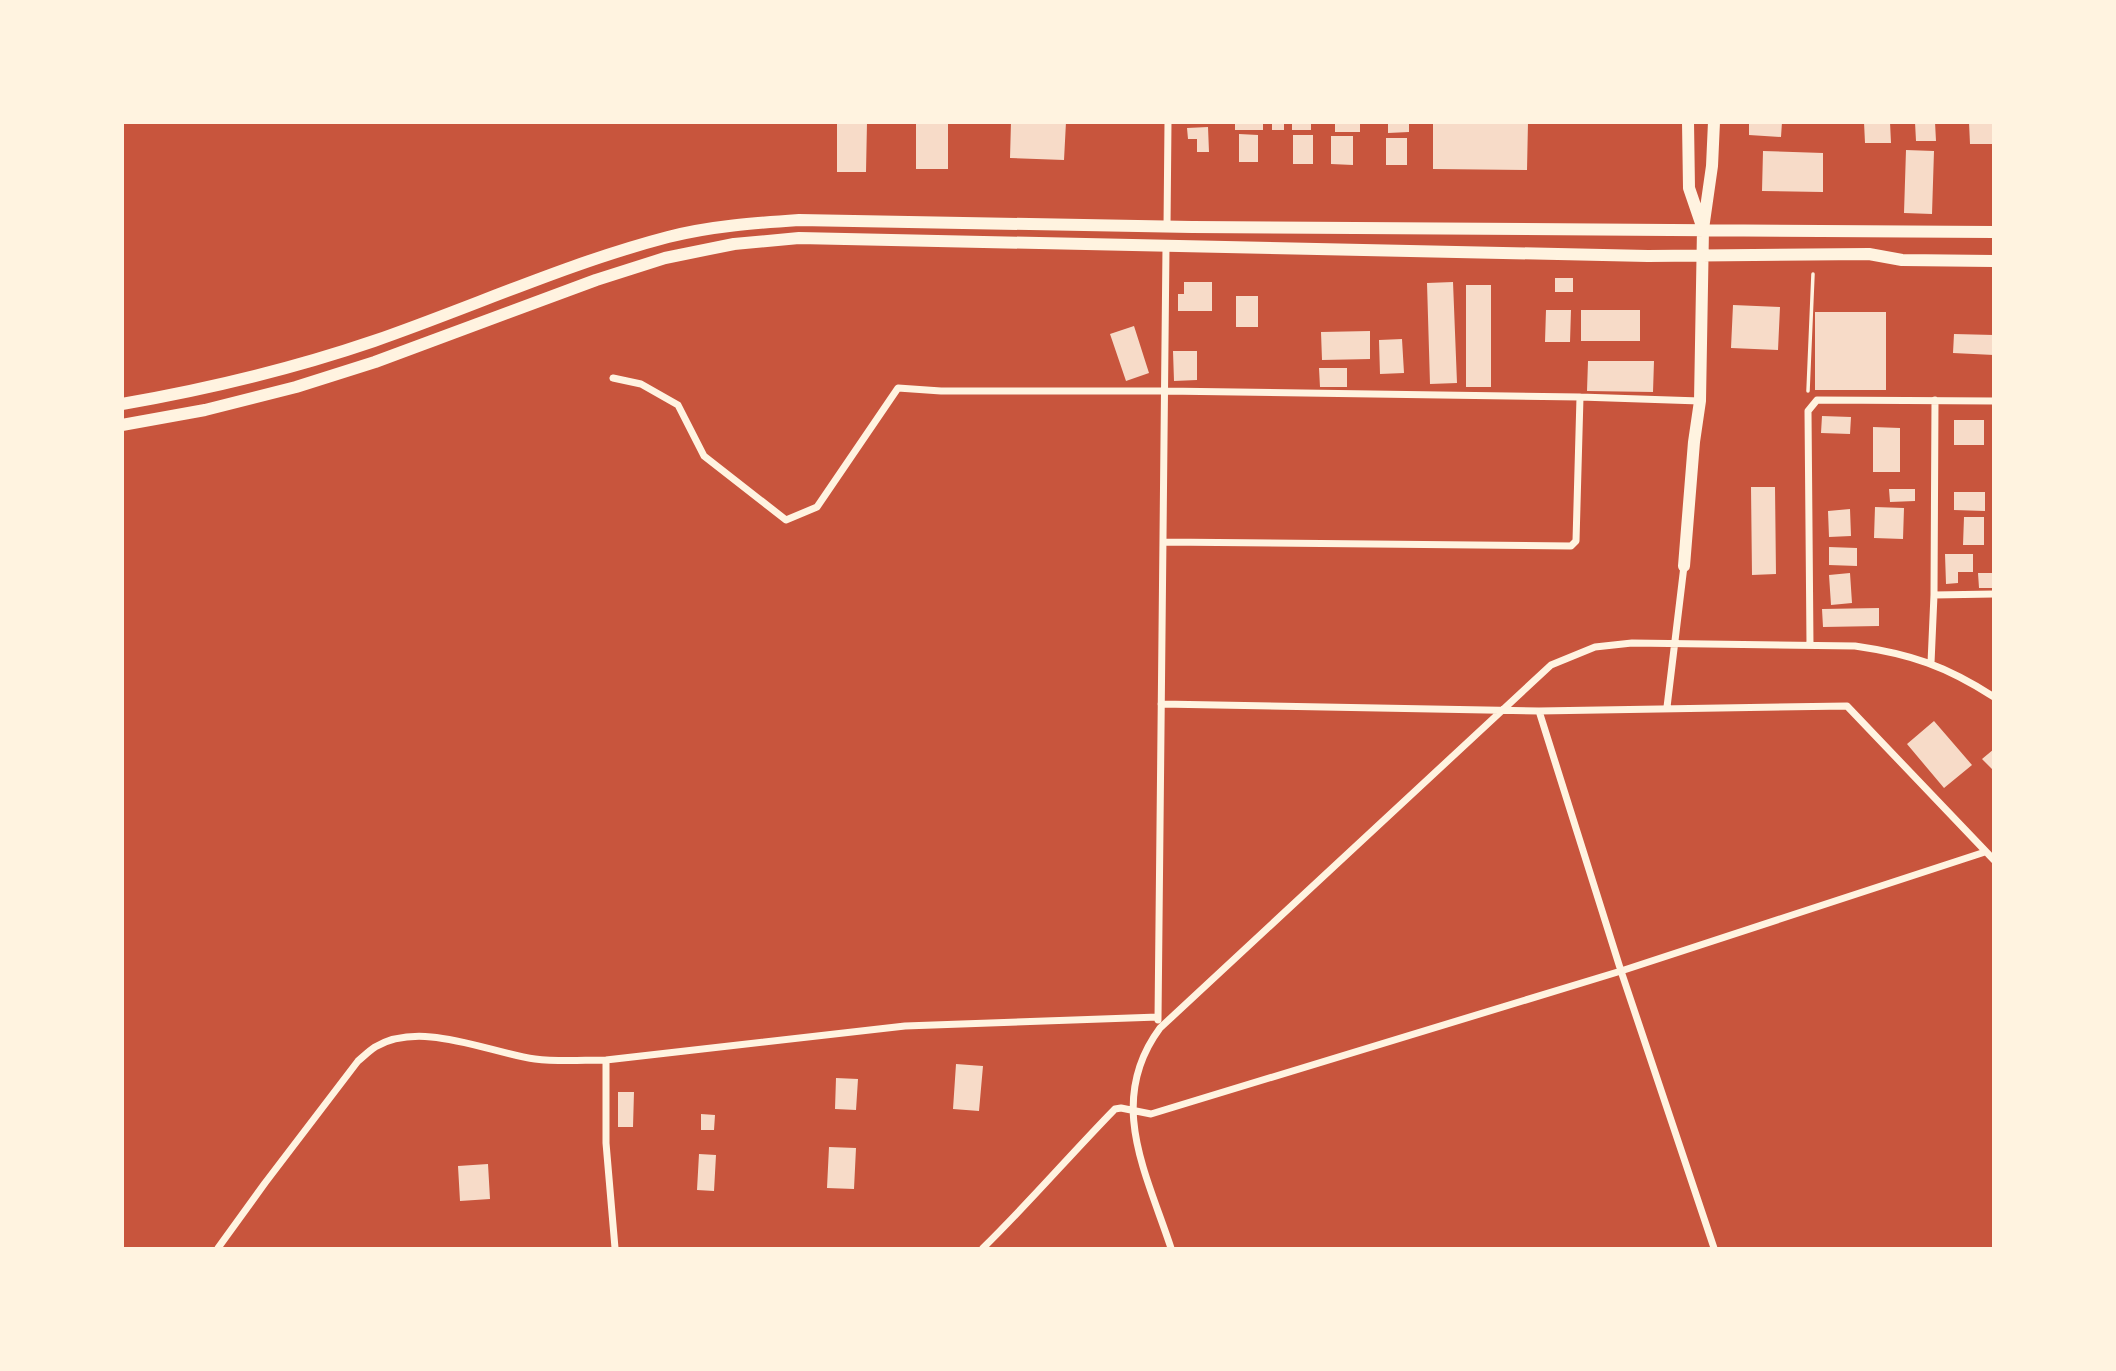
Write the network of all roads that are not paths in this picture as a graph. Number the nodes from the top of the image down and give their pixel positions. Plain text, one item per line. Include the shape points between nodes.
1 (1168, 122) edge
2 (1688, 122) edge
3 (1714, 122) edge
4 (1167, 227) junction
5 (1703, 229) junction
6 (1993, 232) edge
7 (1166, 247) junction
8 (1703, 256) junction
9 (1993, 261) edge
10 (613, 377) dead end
11 (1165, 391) junction
12 (1580, 397) junction
13 (1935, 400) junction
14 (1700, 401) junction
15 (1993, 401) edge
16 (122, 404) edge
17 (122, 425) edge
18 (1163, 542) junction
19 (1684, 566) joint
20 (1993, 594) edge
21 (1934, 595) junction
22 (1675, 644) junction
23 (1810, 645) junction
24 (1931, 663) junction
25 (1993, 697) edge
26 (1161, 704) junction
27 (1667, 707) junction
28 (1501, 711) junction
29 (1539, 711) junction
30 (1985, 852) junction
31 (1993, 860) edge
32 (1620, 971) junction
33 (1158, 1017) junction
34 (1160, 1028) junction
35 (606, 1060) junction
36 (1132, 1109) junction
37 (218, 1248) edge
38 (615, 1248) edge
39 (983, 1248) edge
40 (1171, 1248) edge
41 (1714, 1248) edge

1 - 4 street
2 - 5 street via 1689,188
3 - 5 street
4 - 5 street
4 - 16 street via 799,220 669,236 279,370
5 - 6 street
5 - 8 street
7 - 8 street
7 - 11 street
7 - 17 street via 799,239 734,244 596,279 296,387
8 - 9 street via 1869,254 1902,260
8 - 14 street
10 - 11 street via 641,384 677,405 704,456 786,520 817,507 898,388
11 - 12 street
11 - 18 street
12 - 14 street
12 - 18 street via 1576,541 1571,546
13 - 15 street
13 - 21 street
13 - 23 street via 1817,400 1808,411
14 - 19 street
18 - 26 street
19 - 22 street
20 - 21 street
21 - 24 street
22 - 23 street
22 - 27 street
22 - 28 street via 1610,645 1567,657 1551,665
23 - 24 street via 1890,651
24 - 25 street
26 - 28 street
26 - 33 street
27 - 29 street
27 - 30 street via 1847,706
28 - 29 street
28 - 34 street
29 - 32 street
30 - 31 street
30 - 32 street
32 - 36 street via 1151,1114
32 - 41 street
33 - 34 street
33 - 35 street via 905,1026
34 - 36 street via 1140,1060
35 - 37 street via 556,1061 414,1037 375,1047 358,1061
35 - 38 street via 606,1143
36 - 39 street via 1115,1109
36 - 40 street via 1133,1133

